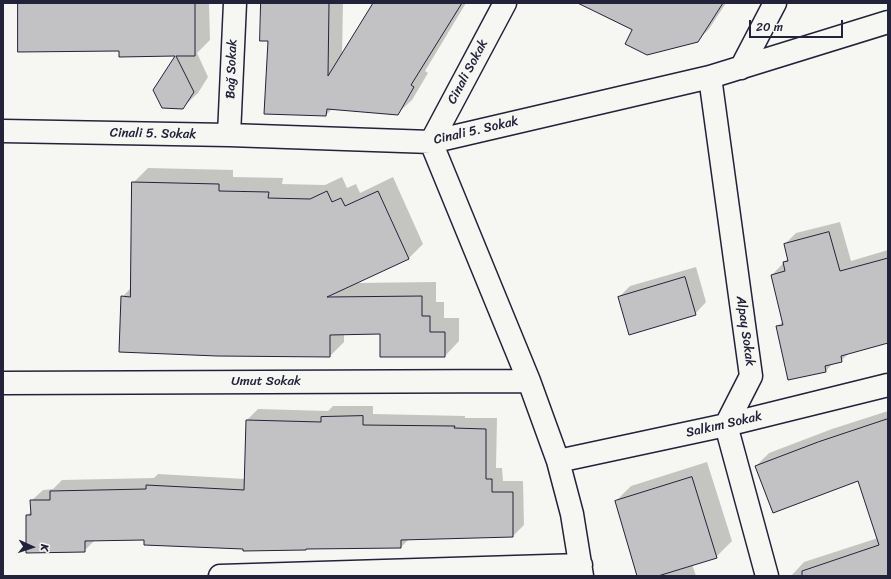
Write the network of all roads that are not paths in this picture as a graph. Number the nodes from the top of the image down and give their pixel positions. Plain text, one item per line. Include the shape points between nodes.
1 (235, 3) edge
2 (505, 3) edge
3 (775, 3) edge
4 (888, 22) edge
5 (741, 68) junction
6 (710, 77) junction
7 (3, 131) edge
8 (229, 135) junction
9 (430, 142) junction
10 (529, 381) junction
11 (3, 383) edge
12 (888, 385) edge
13 (726, 425) junction
14 (558, 461) junction
15 (582, 570) edge
16 (220, 576) edge
17 (767, 576) edge

1 - 8 street, Bağ Sokak
2 - 9 street, Cinali Sokak
3 - 5 street
4 - 5 street, Cinali 5. Sokak
5 - 6 street, Cinali 5. Sokak
6 - 9 street, Cinali 5. Sokak
6 - 13 street, Alpay Sokak via 751,376
7 - 8 street, Cinali 5. Sokak
8 - 9 street, Cinali 5. Sokak
9 - 10 street
10 - 11 street, Umut Sokak
10 - 14 street
12 - 13 street, Salkım Sokak
13 - 14 street, Salkım Sokak
13 - 17 street
14 - 15 street via 572,514
15 - 16 street

